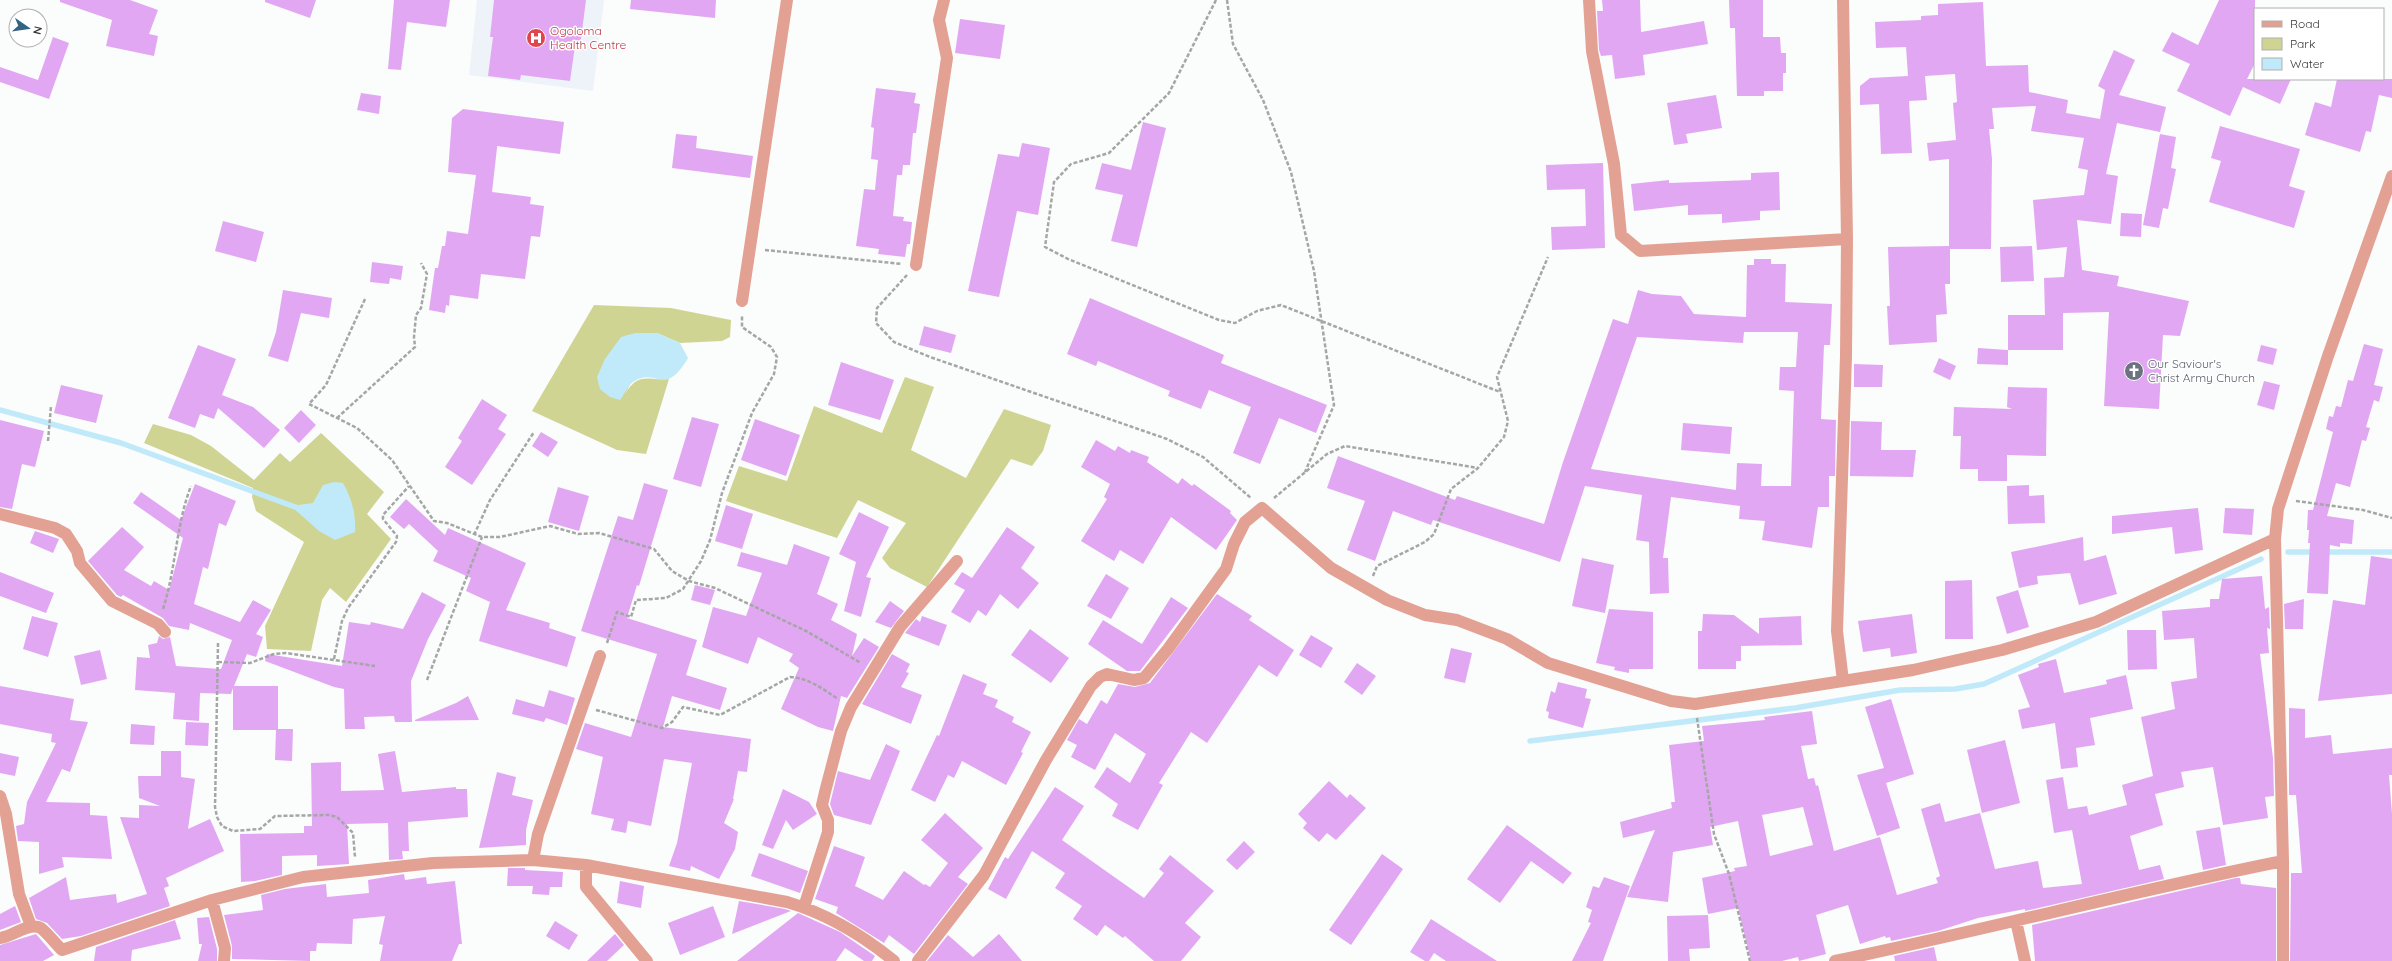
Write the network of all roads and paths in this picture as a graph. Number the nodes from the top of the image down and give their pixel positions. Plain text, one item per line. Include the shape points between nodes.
1 (787, 0) edge
2 (944, 0) edge
3 (1216, 0) edge
4 (1227, 0) edge
5 (1589, 0) edge
6 (1842, 0) edge
7 (2392, 176) edge
8 (1847, 240) junction
9 (750, 248) junction
10 (1548, 257) dead end
11 (421, 264) dead end
12 (916, 265) junction
13 (365, 299) dead end
14 (742, 301) joint
15 (1320, 321) junction
16 (1500, 392) junction
17 (51, 406) dead end
18 (337, 418) junction
19 (534, 432) dead end
20 (48, 441) dead end
21 (1478, 468) junction
22 (1304, 474) junction
23 (190, 486) dead end
24 (409, 486) junction
25 (2281, 500) junction
26 (1262, 508) junction
27 (0, 514) edge
28 (2392, 518) edge
29 (474, 534) junction
30 (482, 537) junction
31 (2275, 539) junction
32 (957, 561) dead end
33 (689, 580) junction
34 (1368, 590) junction
35 (162, 628) joint
36 (218, 643) dead end
37 (600, 656) joint
38 (334, 659) junction
39 (218, 662) junction
40 (375, 666) dead end
41 (873, 670) junction
42 (426, 680) dead end
43 (1843, 681) junction
44 (582, 706) junction
45 (851, 707) junction
46 (1697, 717) dead end
47 (0, 796) edge
48 (533, 860) junction
49 (2282, 861) junction
50 (586, 865) junction
51 (356, 871) junction
52 (212, 900) junction
53 (804, 907) junction
54 (2016, 921) junction
55 (31, 926) junction
56 (0, 938) edge
57 (62, 956) edge
58 (1859, 959) edge
59 (889, 960) edge
60 (224, 961) edge
61 (647, 961) edge
62 (918, 961) edge
63 (1750, 961) edge
64 (1835, 961) edge
65 (2025, 961) edge
66 (2282, 961) edge

1 - 9 street
2 - 12 street via 939,20 947,58
3 - 15 path via 1168,93 1109,153 1071,164 1054,182 1045,247 1068,259 1219,320 1235,323 1256,311 1281,305
4 - 15 path via 1233,44 1263,100 1291,172 1314,271
5 - 8 street via 1592,51 1614,164 1621,235 1640,251
6 - 8 street
7 - 25 street via 2328,356
8 - 43 street via 1837,631
9 - 12 path
9 - 14 street
10 - 16 path via 1497,377
11 - 18 path via 427,274 421,308 416,315 415,347
12 - 26 path via 877,308 876,323 894,342 930,357 1167,439 1203,457
13 - 18 path via 326,384 309,404
14 - 33 path via 742,327 771,347 777,357 774,374 752,413 722,493 710,540
15 - 16 path
15 - 22 path via 1334,405
16 - 21 path via 1508,421 1504,437
17 - 20 path
18 - 24 path via 357,428 392,460
19 - 29 path via 490,500
21 - 22 path via 1345,446 1327,454
21 - 34 path via 1451,489 1434,534 1425,542 1377,566
22 - 26 path
23 - 35 path via 182,509 178,545
24 - 29 path via 434,521 447,523
24 - 38 path via 383,515 383,519 397,536 396,542 348,608 342,620
25 - 28 path via 2363,510
25 - 31 street
26 - 34 street via 1331,568
26 - 62 street via 1245,522 1226,569 1144,678 1134,680 1107,674 1091,686 1046,760 984,875
27 - 35 street via 55,528 66,534 77,551 80,563 112,601
29 - 30 path
30 - 33 path via 500,537 550,526 578,534 600,533 654,549 672,571
30 - 42 path
31 - 43 street via 2096,622 2002,650 1913,670
31 - 49 street
32 - 41 street via 900,627
33 - 37 path via 684,589 666,598 636,600 630,617 617,612
33 - 41 path via 715,588 806,631
34 - 43 street via 1425,615 1457,620 1507,639 1548,663 1671,701 1696,704
36 - 39 path
37 - 44 street
38 - 39 path via 286,653 274,654 250,663
38 - 40 path
39 - 51 path via 215,807 222,826 233,831 260,829 275,816 329,815 346,824 353,833
41 - 45 street
44 - 45 path via 662,728 672,722 683,707 720,715 790,677 799,677 814,683
44 - 48 street via 538,834
45 - 53 street via 841,731 822,805 828,820 828,832
46 - 63 path via 1714,834 1729,874
47 - 55 street via 6,814 19,894
48 - 50 street
48 - 51 street via 433,863
49 - 54 street via 2150,888
49 - 66 street
50 - 53 street via 740,892
50 - 61 street via 586,886
51 - 52 street via 303,877
52 - 57 street
52 - 60 street via 225,948
53 - 59 street via 844,924
54 - 58 street
54 - 65 street
55 - 56 street
55 - 57 street via 41,928
58 - 64 street

